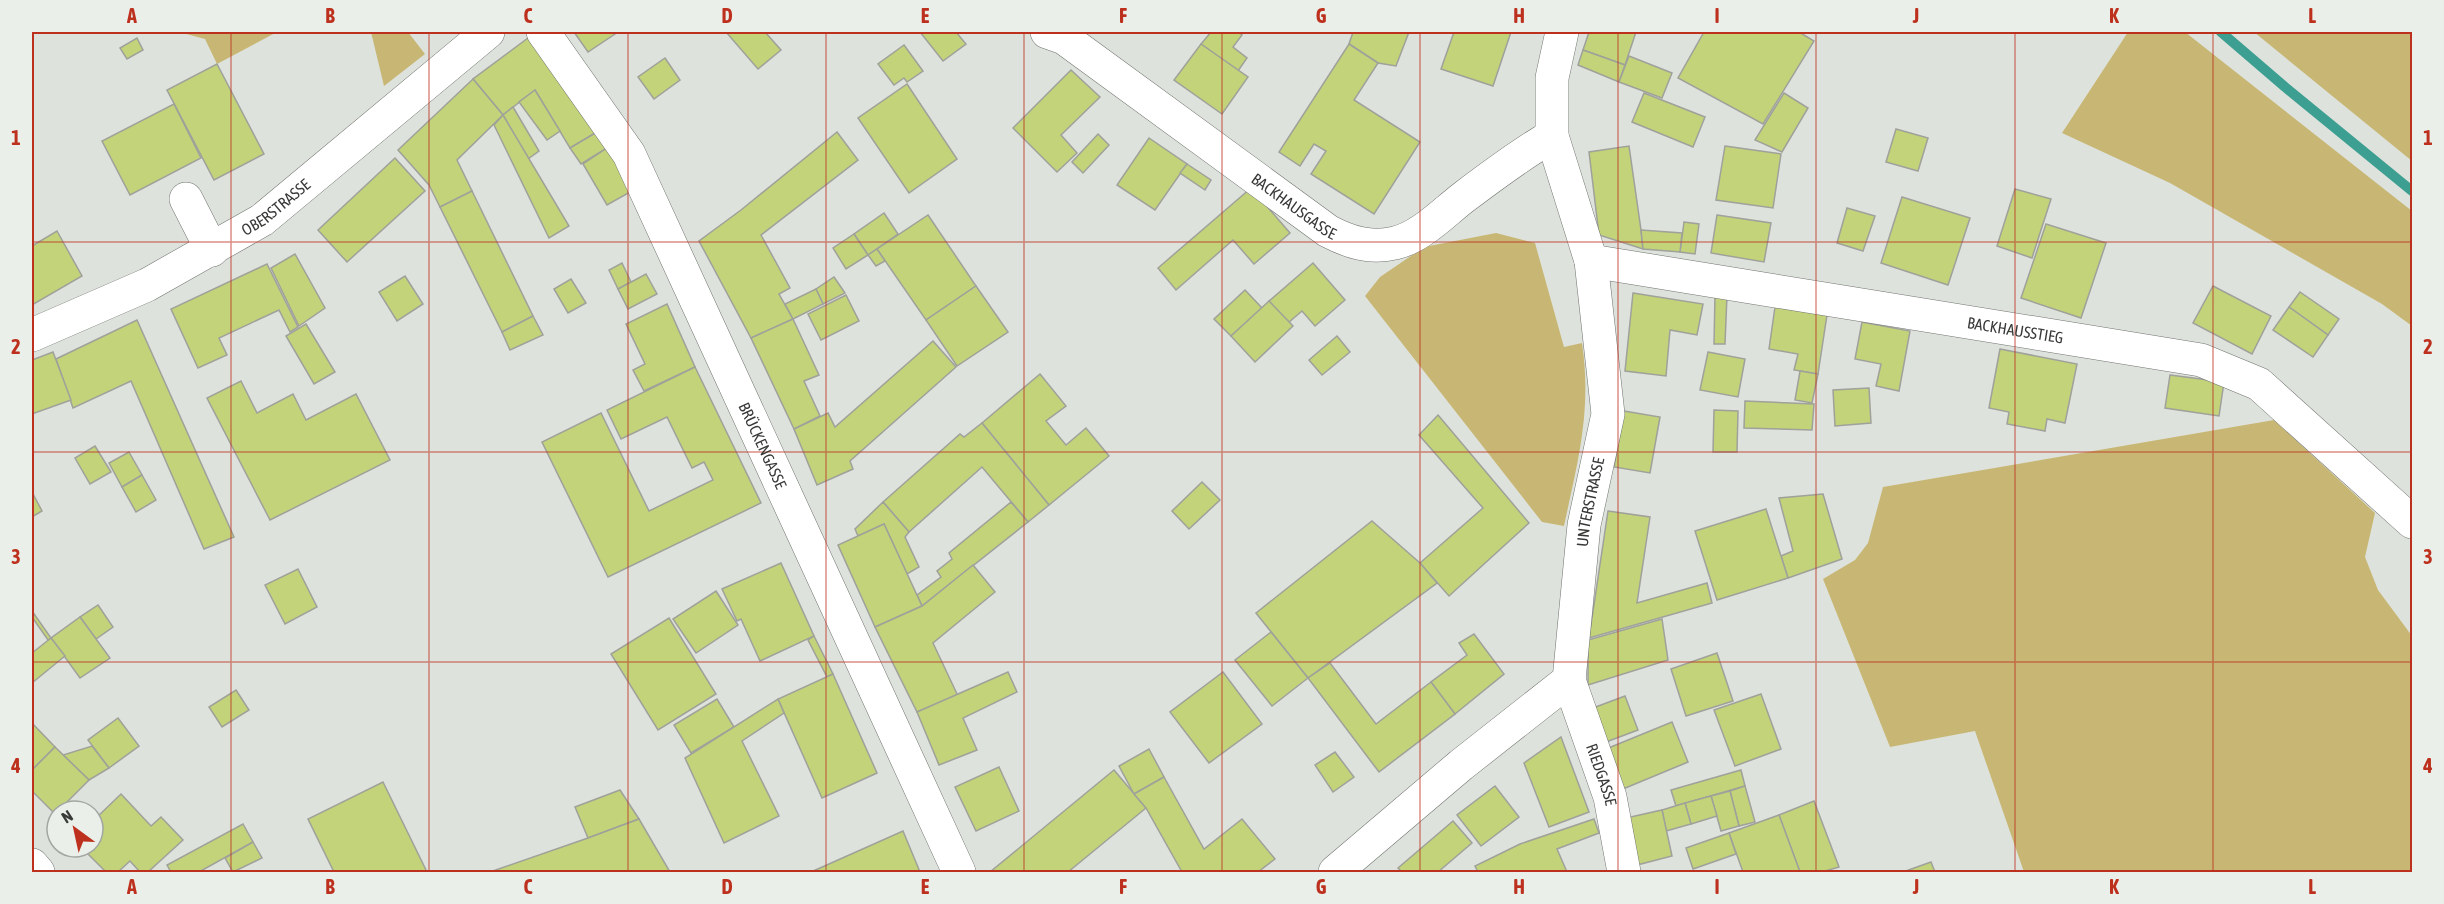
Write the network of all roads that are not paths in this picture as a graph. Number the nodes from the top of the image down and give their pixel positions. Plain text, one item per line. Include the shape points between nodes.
1 (488, 32) edge
2 (543, 32) edge
3 (1047, 32) edge
4 (1562, 32) edge
5 (1552, 136) junction
6 (186, 199) dead end
7 (212, 250) junction
8 (1591, 261) junction
9 (32, 335) edge
10 (2403, 513) edge
11 (1569, 680) junction
12 (32, 865) edge
13 (38, 873) edge
14 (959, 873) edge
15 (1335, 873) edge
16 (1624, 873) edge

1 - 7 street, OBERSTRASSE via 262,220
2 - 14 street, BRÜCKENGASSE via 629,154
3 - 5 street, BACKHAUSGASSE via 1064,38 1348,242 1369,246 1395,243 1419,232 1517,156
4 - 5 street, UNTERSTRASSE via 1552,78
5 - 8 street, UNTERSTRASSE
6 - 7 street
7 - 9 street, OBERSTRASSE via 147,285
8 - 10 street, BACKHAUSSTIEG via 2201,360 2259,384
8 - 11 street, UNTERSTRASSE via 1608,414 1584,525
11 - 15 street via 1461,765
11 - 16 street, RIEDGASSE via 1610,797
12 - 13 street

